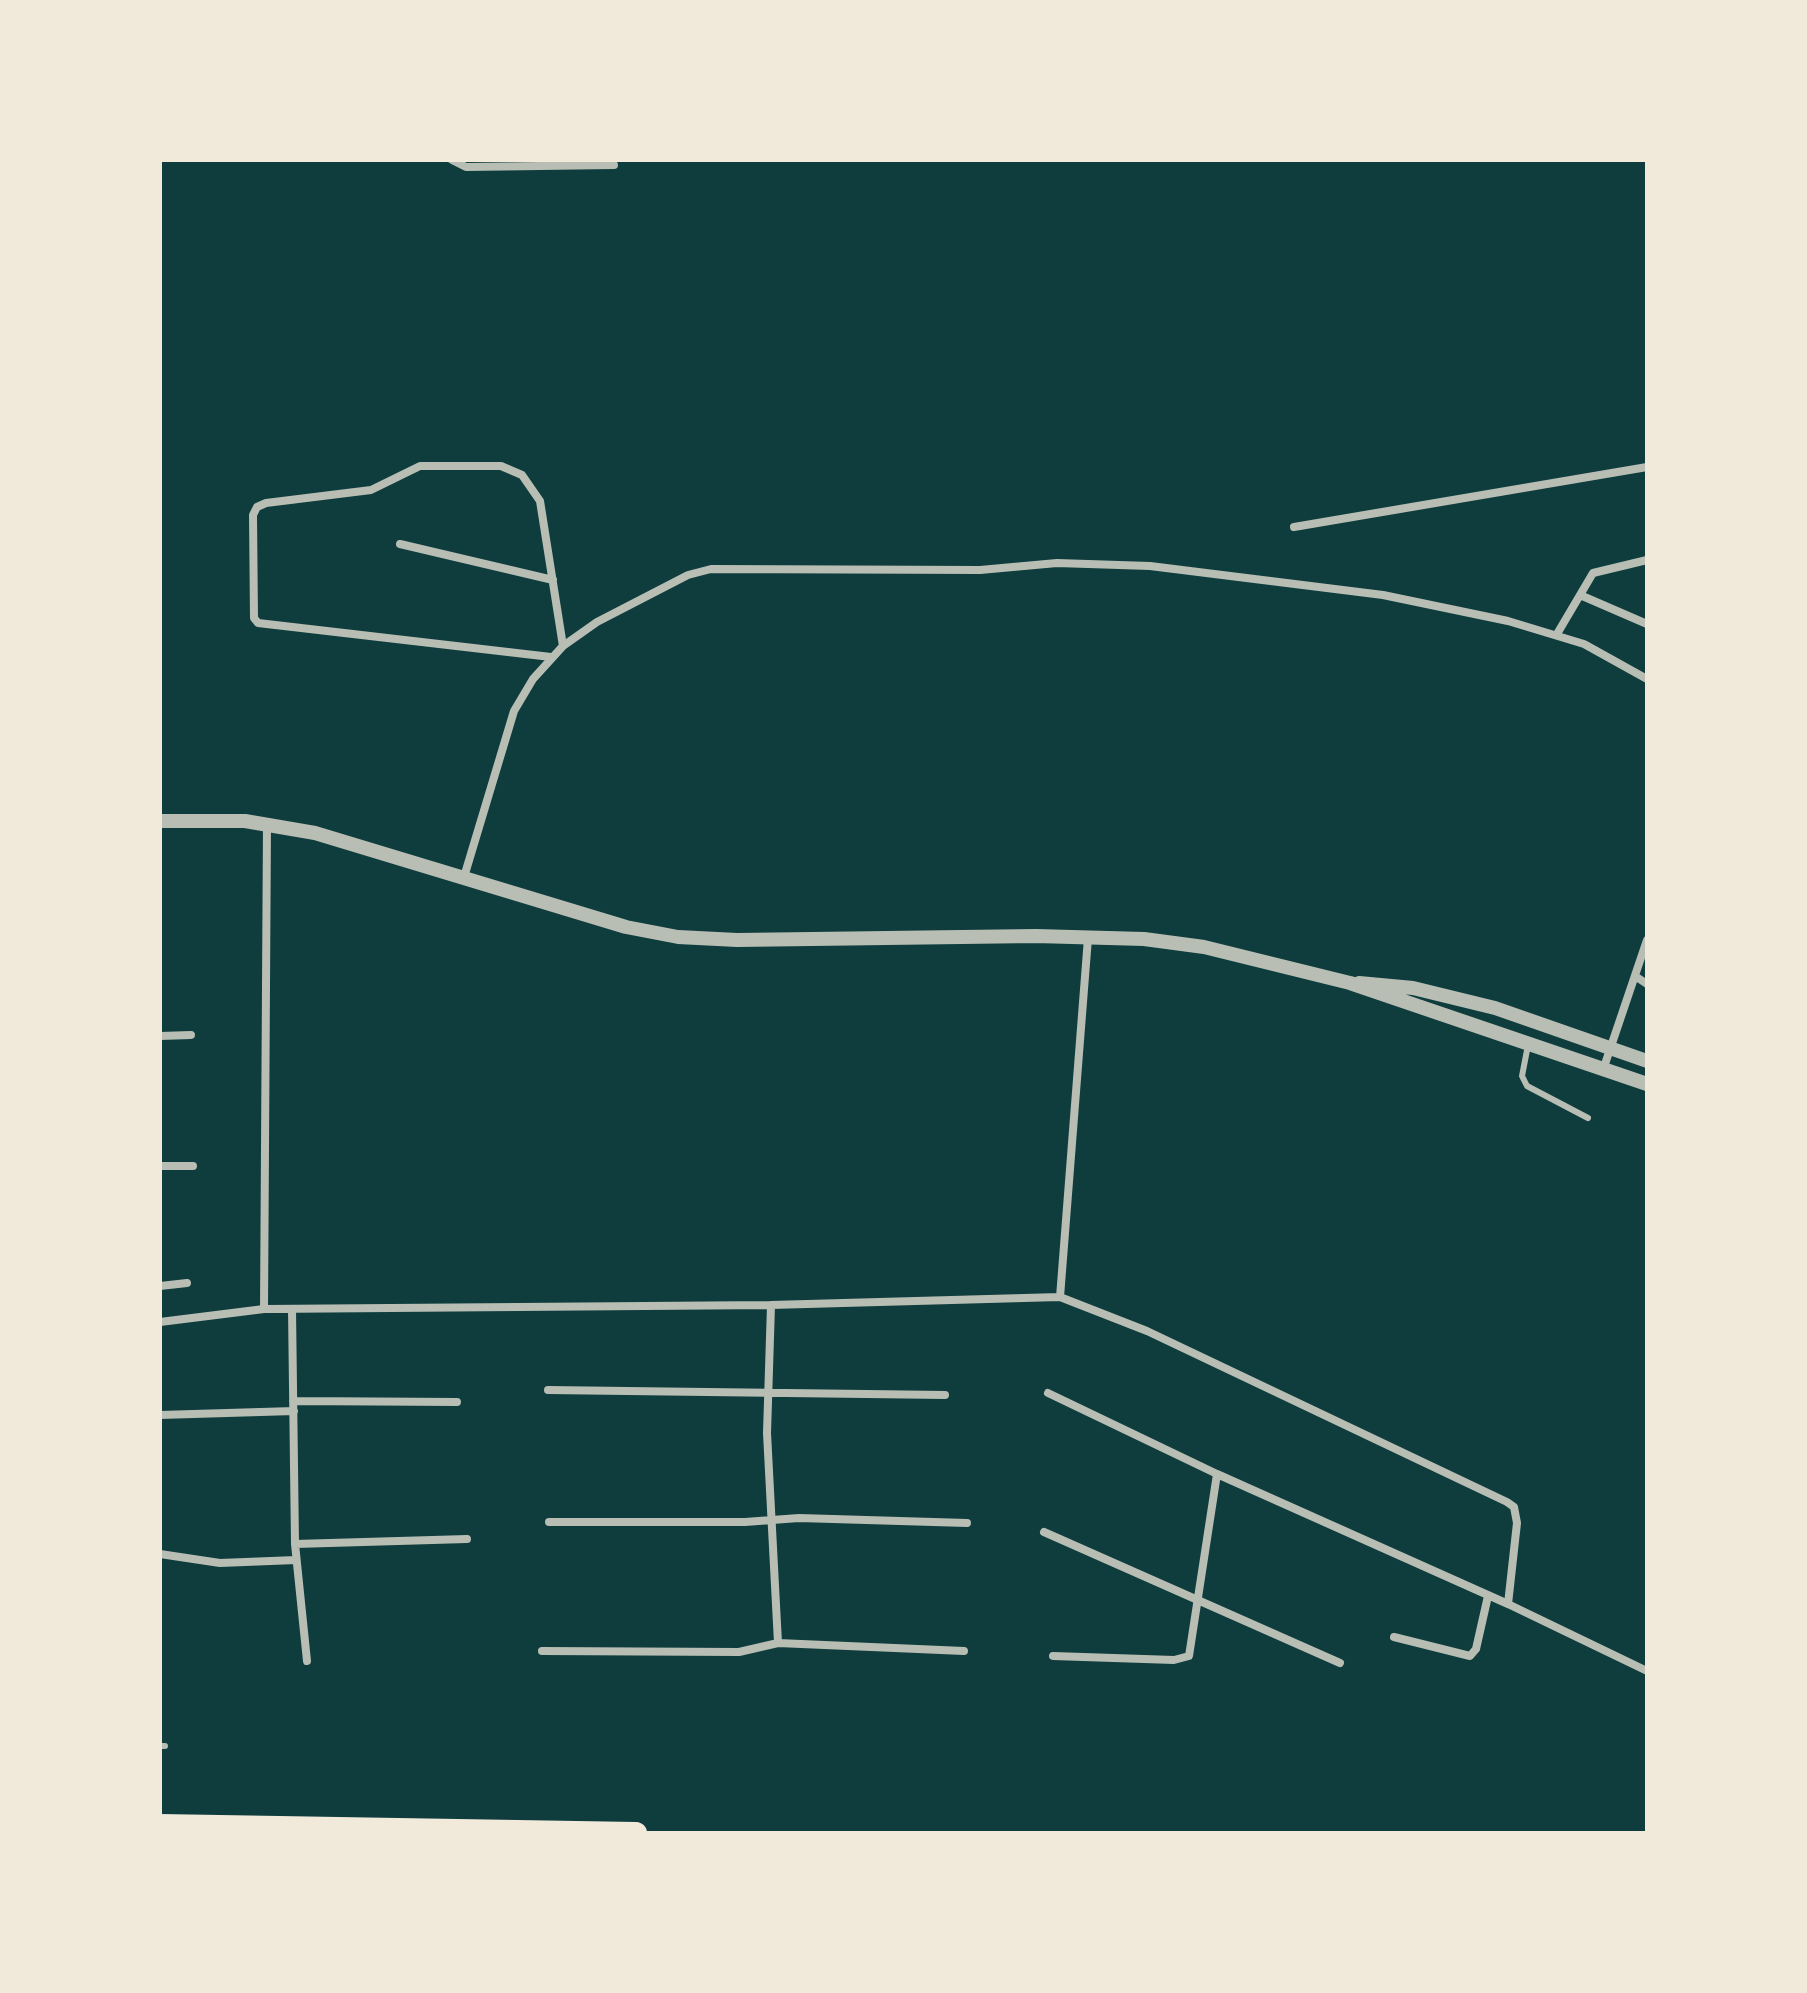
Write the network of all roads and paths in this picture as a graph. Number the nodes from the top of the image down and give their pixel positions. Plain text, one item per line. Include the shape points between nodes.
1 (452, 160) edge
2 (614, 165) dead end
3 (1647, 467) edge
4 (1294, 527) dead end
5 (400, 544) dead end
6 (1647, 560) edge
7 (553, 580) junction
8 (1580, 595) junction
9 (1647, 624) edge
10 (1557, 634) junction
11 (563, 646) junction
12 (551, 657) junction
13 (1647, 679) edge
14 (160, 821) edge
15 (267, 823) junction
16 (464, 877) junction
17 (1088, 938) junction
18 (1647, 940) edge
19 (1635, 976) junction
20 (1350, 983) junction
21 (1647, 984) edge
22 (191, 1035) dead end
23 (160, 1036) edge
24 (1529, 1041) junction
25 (1611, 1046) junction
26 (1647, 1061) edge
27 (1604, 1067) junction
28 (1647, 1084) edge
29 (1588, 1118) dead end
30 (160, 1166) edge
31 (193, 1166) dead end
32 (187, 1283) dead end
33 (160, 1286) edge
34 (1060, 1297) junction
35 (771, 1305) junction
36 (264, 1309) junction
37 (292, 1309) junction
38 (160, 1322) edge
39 (548, 1390) dead end
40 (769, 1390) junction
41 (1048, 1393) dead end
42 (945, 1395) dead end
43 (293, 1401) junction
44 (457, 1402) dead end
45 (294, 1411) junction
46 (160, 1415) edge
47 (1217, 1474) junction
48 (771, 1520) junction
49 (549, 1522) dead end
50 (967, 1523) dead end
51 (1044, 1532) dead end
52 (467, 1539) dead end
53 (295, 1544) junction
54 (160, 1554) edge
55 (296, 1560) junction
56 (1488, 1596) junction
57 (1196, 1597) junction
58 (1508, 1604) junction
59 (1394, 1637) dead end
60 (778, 1643) junction
61 (542, 1651) dead end
62 (964, 1651) dead end
63 (1053, 1656) dead end
64 (307, 1661) dead end
65 (1340, 1663) dead end
66 (1645, 1670) edge
67 (160, 1825) edge
68 (636, 1833) edge

1 - 2 street via 466,167
3 - 4 street
5 - 7 street
6 - 8 street via 1593,573
7 - 11 street
7 - 12 street via 540,501 522,475 501,466 420,466 371,490 266,503 253,515 258,623
8 - 9 street
8 - 10 street
10 - 11 street via 1383,595 1150,566 1057,563 980,570 711,569 632,601
10 - 13 street
11 - 12 street
12 - 16 street via 514,711
14 - 15 street
15 - 16 street
15 - 36 street
16 - 17 street via 626,927 701,940
17 - 20 street via 1192,945
17 - 34 street
18 - 19 street
19 - 21 street
19 - 25 street
20 - 24 street
20 - 25 street via 1397,985 1442,995
22 - 23 street
24 - 27 street
24 - 29 lane via 1522,1076 1527,1086
25 - 26 street
25 - 27 street
27 - 28 street
30 - 31 street
32 - 33 street
34 - 35 street
34 - 58 street via 1147,1331 1507,1502 1514,1507 1517,1523
35 - 37 street
35 - 40 street
36 - 37 street
36 - 38 street
37 - 43 street
39 - 40 street
40 - 42 street
40 - 48 street
41 - 47 street
43 - 44 street
43 - 45 street
45 - 46 street
45 - 53 street
47 - 56 street
47 - 57 street
48 - 49 street
48 - 50 street
48 - 60 street
51 - 57 street
52 - 53 street
53 - 55 street
54 - 55 street via 220,1563
55 - 64 street
56 - 58 street
56 - 59 street via 1470,1656
57 - 63 street via 1193,1644 1185,1659
57 - 65 street
58 - 66 street
60 - 61 street via 739,1652
60 - 62 street
67 - 68 highway

